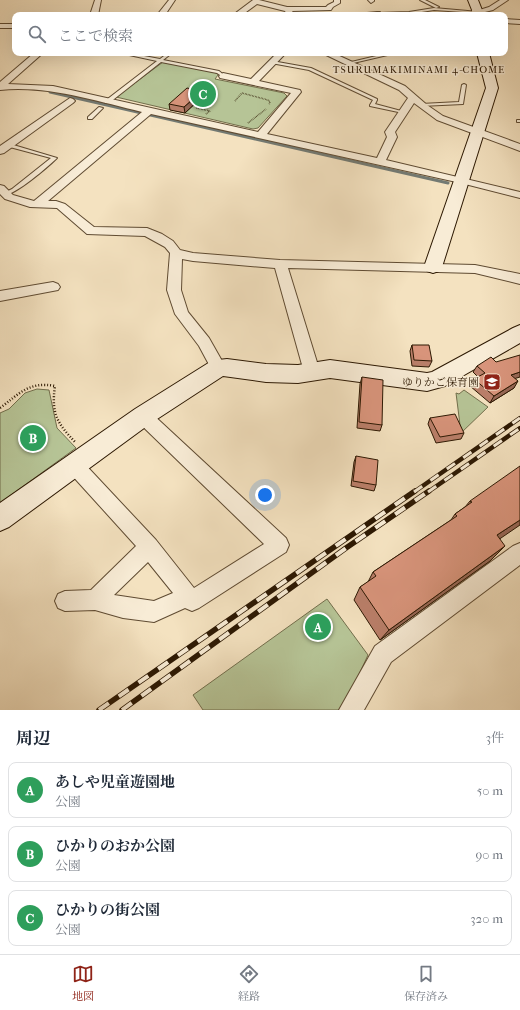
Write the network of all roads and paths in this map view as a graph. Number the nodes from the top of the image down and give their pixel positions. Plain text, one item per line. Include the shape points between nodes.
1 (98, 0) edge
2 (172, 0) edge
3 (337, 0) edge
4 (422, 0) edge
5 (473, 0) edge
6 (505, 0) edge
7 (256, 1) edge
8 (452, 10) junction
9 (95, 12) edge
10 (163, 12) edge
11 (241, 12) edge
12 (289, 12) edge
13 (415, 12) edge
14 (464, 12) edge
15 (476, 12) edge
16 (483, 12) edge
17 (508, 21) edge
18 (520, 22) edge
19 (0, 26) edge
20 (12, 26) edge
21 (35, 56) edge
22 (139, 56) edge
23 (166, 56) edge
24 (279, 56) edge
25 (333, 56) edge
26 (380, 56) edge
27 (484, 56) edge
28 (161, 60) junction
29 (272, 62) junction
30 (349, 63) junction
31 (223, 76) joint
32 (252, 83) junction
33 (464, 85) dead end
34 (0, 86) edge
35 (42, 88) junction
36 (242, 93) dead end
37 (413, 97) junction
38 (70, 101) junction
39 (104, 105) junction
40 (421, 105) junction
41 (403, 112) junction
42 (144, 114) junction
43 (90, 118) dead end
44 (477, 131) junction
45 (245, 132) junction
46 (260, 135) junction
47 (520, 147) edge
48 (4, 148) edge
49 (380, 162) junction
50 (462, 180) junction
51 (2, 192) edge
52 (520, 195) edge
53 (37, 204) junction
54 (176, 253) junction
55 (280, 264) junction
56 (432, 267) junction
57 (520, 279) edge
58 (53, 287) dead end
59 (0, 296) edge
60 (520, 334) edge
61 (218, 368) junction
62 (312, 372) junction
63 (0, 408) edge
64 (143, 416) junction
65 (77, 456) junction
66 (0, 518) edge
67 (149, 547) junction
68 (520, 554) edge
69 (189, 596) junction
70 (65, 600) dead end
71 (95, 600) junction
72 (351, 710) edge

1 - 9 street
2 - 10 street
3 - 12 street via 337,4 330,6 329,9
4 - 8 lane via 434,7
5 - 15 street
6 - 16 street
7 - 11 street
7 - 12 street
8 - 13 lane
8 - 14 lane
17 - 18 street
19 - 20 street
21 - 34 street
22 - 28 lane
23 - 28 lane
24 - 29 street
25 - 30 street
26 - 30 lane
27 - 44 street via 492,88
28 - 31 lane via 218,72
28 - 39 lane
29 - 32 street
29 - 41 lane via 310,69 375,100 372,105
30 - 37 street via 402,88
31 - 32 street
32 - 46 street via 297,92
33 - 40 lane via 462,103
34 - 35 street
35 - 38 street via 40,93
35 - 39 street
36 - 45 path via 270,102 268,108 248,122
37 - 40 street
37 - 41 street
38 - 39 street
38 - 48 street
39 - 42 street
39 - 43 lane
40 - 44 street via 440,118
41 - 49 street via 390,132 392,137
42 - 45 street
42 - 53 street
44 - 47 street
44 - 50 street
45 - 46 street
46 - 49 street
48 - 51 lane via 55,158 14,190
49 - 50 street
50 - 52 street
50 - 56 street
51 - 53 street via 9,197
53 - 54 street via 61,206 91,231 147,232 169,244
54 - 55 street via 193,257
54 - 61 street via 174,290 182,314 204,342
55 - 56 street
55 - 62 street
56 - 57 street via 475,269
58 - 59 street
60 - 62 street via 437,380 427,382 330,370
61 - 62 street via 227,367 266,374
61 - 64 street
63 - 65 path via 18,392 39,384 55,386 52,403 54,416
64 - 65 street
64 - 69 street via 279,545 192,601
65 - 66 street
65 - 67 street
67 - 69 street
67 - 71 street
68 - 72 street via 383,654
69 - 71 street via 154,612 123,608
70 - 71 street

